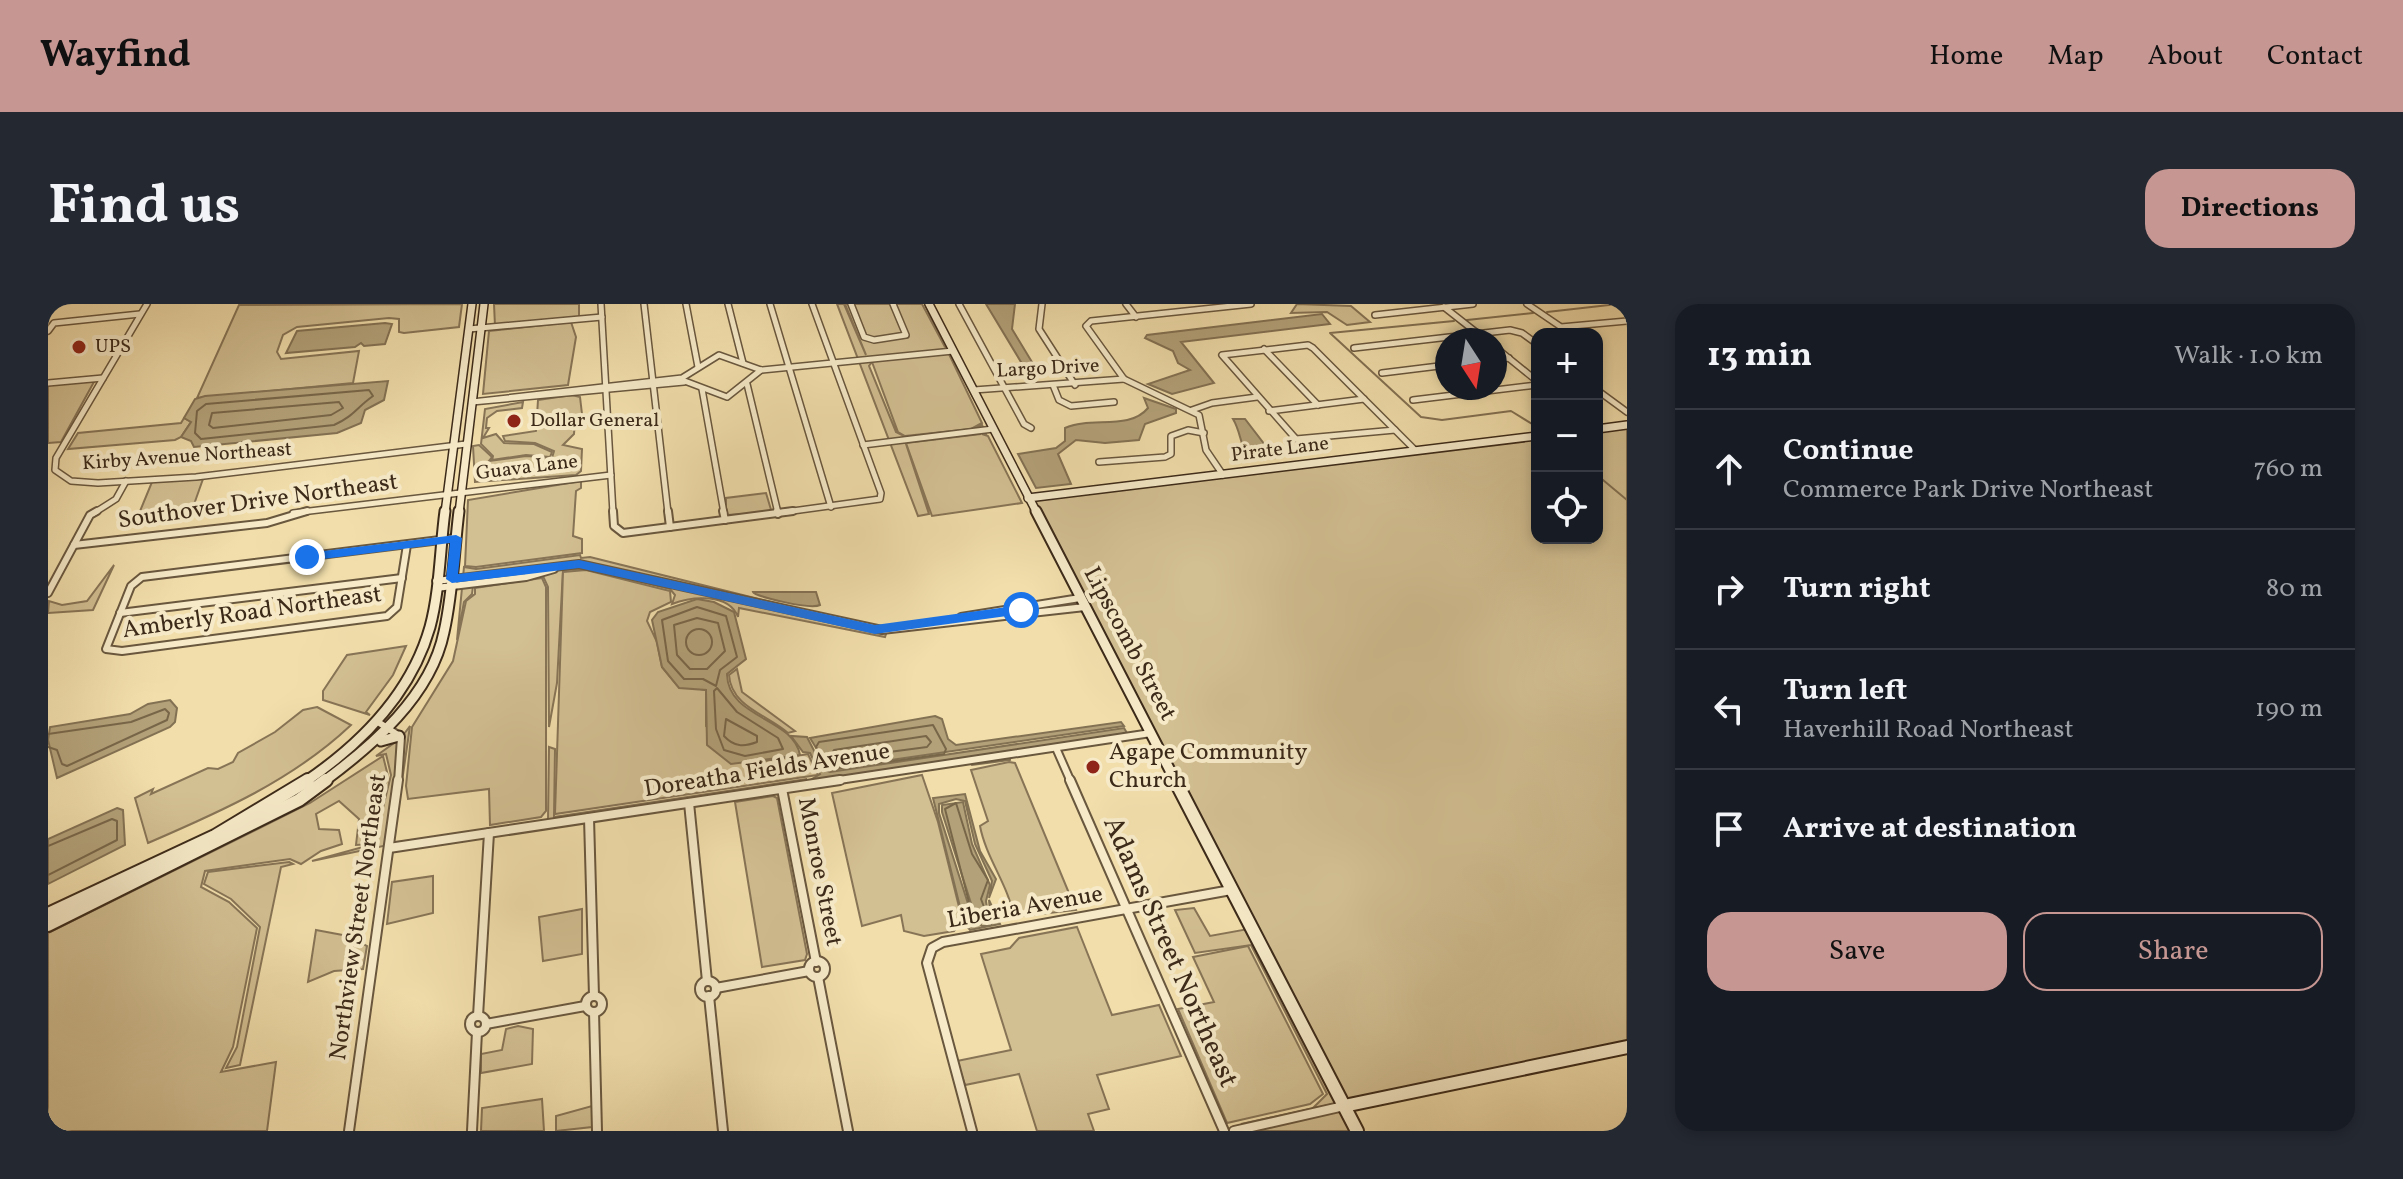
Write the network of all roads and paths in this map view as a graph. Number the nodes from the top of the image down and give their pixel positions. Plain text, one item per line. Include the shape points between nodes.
1 (147, 304) edge
2 (472, 304) edge
3 (484, 304) edge
4 (601, 304) edge
5 (644, 304) edge
6 (686, 304) edge
7 (728, 304) edge
8 (770, 304) edge
9 (812, 304) edge
10 (851, 304) edge
11 (893, 304) edge
12 (929, 304) edge
13 (959, 304) edge
14 (1042, 304) edge
15 (1126, 304) edge
16 (1172, 304) edge
17 (1251, 304) edge
18 (1473, 304) edge
19 (1527, 304) edge
20 (1452, 305) edge
21 (1444, 307) junction
22 (1180, 312) junction
23 (140, 314) junction
24 (1375, 315) dead end
25 (602, 317) junction
26 (1136, 317) junction
27 (1627, 321) edge
28 (481, 328) junction
29 (1470, 328) edge
30 (469, 329) junction
31 (1507, 330) edge
32 (48, 331) edge
33 (1435, 339) edge
34 (1531, 340) edge
35 (1354, 348) dead end
36 (1264, 349) junction
37 (953, 351) junction
38 (1509, 358) edge
39 (743, 363) junction
40 (835, 364) junction
41 (1435, 366) edge
42 (698, 367) junction
43 (789, 369) junction
44 (761, 372) junction
45 (1382, 373) dead end
46 (103, 378) junction
47 (1531, 378) edge
48 (1124, 379) junction
49 (683, 380) junction
50 (48, 383) edge
51 (652, 383) junction
52 (747, 384) junction
53 (1531, 384) edge
54 (1053, 385) junction
55 (1075, 385) junction
56 (1004, 386) junction
57 (607, 388) junction
58 (702, 389) junction
59 (974, 390) junction
60 (1603, 394) edge
61 (1257, 397) junction
62 (1364, 399) junction
63 (1413, 400) dead end
64 (472, 402) junction
65 (1114, 402) dead end
66 (458, 404) junction
67 (1318, 405) junction
68 (1192, 410) junction
69 (1269, 411) junction
70 (1627, 412) edge
71 (1627, 425) edge
72 (1031, 428) dead end
73 (1603, 428) edge
74 (993, 429) junction
75 (1395, 430) junction
76 (1204, 433) junction
77 (1531, 437) edge
78 (466, 444) junction
79 (453, 445) junction
80 (863, 445) junction
81 (1416, 451) junction
82 (1099, 462) dead end
83 (611, 475) junction
84 (1223, 475) junction
85 (126, 481) junction
86 (459, 492) junction
87 (446, 495) junction
88 (1028, 498) junction
89 (831, 507) junction
90 (778, 514) junction
91 (725, 520) junction
92 (670, 527) junction
93 (456, 538) junction
94 (441, 540) junction
95 (74, 545) junction
96 (407, 545) junction
97 (402, 578) junction
98 (451, 583) junction
99 (435, 585) junction
100 (48, 593) edge
101 (1083, 603) junction
102 (120, 613) junction
103 (991, 616) junction
104 (956, 621) junction
105 (389, 728) junction
106 (1151, 733) junction
107 (1056, 748) junction
108 (782, 789) junction
109 (689, 803) junction
110 (589, 818) junction
111 (489, 833) junction
112 (389, 848) junction
113 (1231, 890) junction
114 (1127, 911) junction
115 (48, 914) edge
116 (48, 925) edge
117 (813, 974) junction
118 (707, 981) junction
119 (712, 992) junction
120 (590, 1009) junction
121 (482, 1020) junction
122 (1625, 1051) edge
123 (1344, 1106) junction
124 (349, 1131) edge
125 (472, 1131) edge
126 (597, 1131) edge
127 (723, 1131) edge
128 (848, 1131) edge
129 (972, 1131) edge
130 (1224, 1131) edge
131 (1234, 1131) edge
132 (1357, 1131) edge

1 - 23 street, Kirby Avenue Northeast
2 - 30 main road
3 - 28 main road
4 - 25 street
5 - 51 street
6 - 42 street
7 - 39 street
8 - 43 street
9 - 40 street
10 - 11 street via 864,337 874,340 906,335
12 - 37 main road, Lipscomb Street
13 - 56 street
14 - 55 street via 1039,329
15 - 26 street
16 - 22 street
17 - 22 street
18 - 20 street
19 - 27 street via 1561,327
20 - 21 street
21 - 24 street
21 - 29 street
22 - 26 street
23 - 32 street via 54,323
23 - 46 street, Kirby Avenue Northeast
25 - 28 street
25 - 57 street
26 - 48 street via 1091,321 1086,326
28 - 30 street
28 - 64 main road
30 - 66 main road
31 - 34 street
33 - 35 street
36 - 61 street via 1222,355
36 - 62 street via 1308,345
36 - 67 street
37 - 40 street
37 - 59 main road, Lipscomb Street
38 - 47 street
39 - 42 street via 719,355
39 - 44 street
40 - 43 street
40 - 80 street
41 - 45 street
42 - 49 street
43 - 44 street
43 - 89 street
44 - 52 street
46 - 50 street
46 - 85 street, Kirby Avenue Northeast via 56,458 55,470 78,482
48 - 55 street, Largo Drive
48 - 68 street
49 - 51 street
49 - 58 street
51 - 57 street
51 - 92 street
52 - 58 street via 727,397
52 - 90 street
53 - 63 street
54 - 55 street, Largo Drive
54 - 56 street, Largo Drive
54 - 65 street via 1059,400 1071,406
56 - 59 street, Largo Drive
56 - 72 street
57 - 64 street
57 - 83 street
58 - 91 street
59 - 74 main road, Lipscomb Street
60 - 70 street
61 - 68 street
61 - 69 street
62 - 67 street
62 - 75 street
64 - 66 street
64 - 78 main road
66 - 79 main road
67 - 69 street
68 - 76 street via 1203,421
69 - 75 street via 1300,440
71 - 73 main road
74 - 80 street
74 - 88 main road, Lipscomb Street
75 - 81 street
76 - 82 street via 1188,430 1171,436 1171,454 1165,457
76 - 84 street via 1206,450
77 - 81 main road, Pirate Lane
78 - 79 street, Kirby Avenue Northeast
78 - 86 main road
79 - 85 street, Kirby Avenue Northeast
79 - 87 main road
80 - 89 street via 880,499
81 - 84 main road, Pirate Lane
83 - 86 street, Guava Lane
83 - 92 street via 614,526 623,533
84 - 88 main road, Pirate Lane
85 - 95 street via 116,499 90,515
86 - 87 street, Guava Lane
86 - 93 main road
87 - 94 main road
87 - 95 street, Southover Drive Northeast
88 - 101 main road, Lipscomb Street
89 - 90 street
90 - 91 street
91 - 92 street
93 - 94 street
93 - 98 main road
94 - 96 street
94 - 99 main road
95 - 100 street
96 - 97 street
96 - 102 street via 138,579
97 - 102 street
97 - 102 street, Amberly Road Northeast via 396,610 378,618 113,652 105,647
98 - 99 street
98 - 104 street via 567,565 601,568 867,628
98 - 105 main road via 438,654
99 - 105 main road via 421,655
101 - 103 street
101 - 103 street via 1026,607
101 - 106 main road, Lipscomb Street
103 - 104 street
103 - 104 street via 975,614
105 - 112 street, Northview Street Northeast via 403,746
105 - 115 main road via 274,803
105 - 116 main road via 328,781 277,813
106 - 107 street, Doreatha Fields Avenue
106 - 113 main road, Lipscomb Street
107 - 108 street, Doreatha Fields Avenue
107 - 114 street, Adams Street Northeast
108 - 109 street, Doreatha Fields Avenue
108 - 117 street, Monroe Street via 816,962 825,969
109 - 110 street, Doreatha Fields Avenue
109 - 118 street
110 - 111 street, Doreatha Fields Avenue
110 - 120 street via 594,996 602,1001
111 - 112 street, Doreatha Fields Avenue
111 - 121 street
112 - 124 street, Northview Street Northeast
113 - 114 street, Liberia Avenue
113 - 123 main road, Lipscomb Street
114 - 129 street, Liberia Avenue via 932,948 927,957
114 - 130 street, Adams Street Northeast
117 - 119 street
117 - 128 street, Monroe Street
118 - 119 street
118 - 119 street via 700,990
119 - 127 street
120 - 121 street
120 - 126 street
121 - 125 street via 469,1025 477,1032
122 - 123 main road
123 - 131 street
123 - 132 main road, Lipscomb Street

